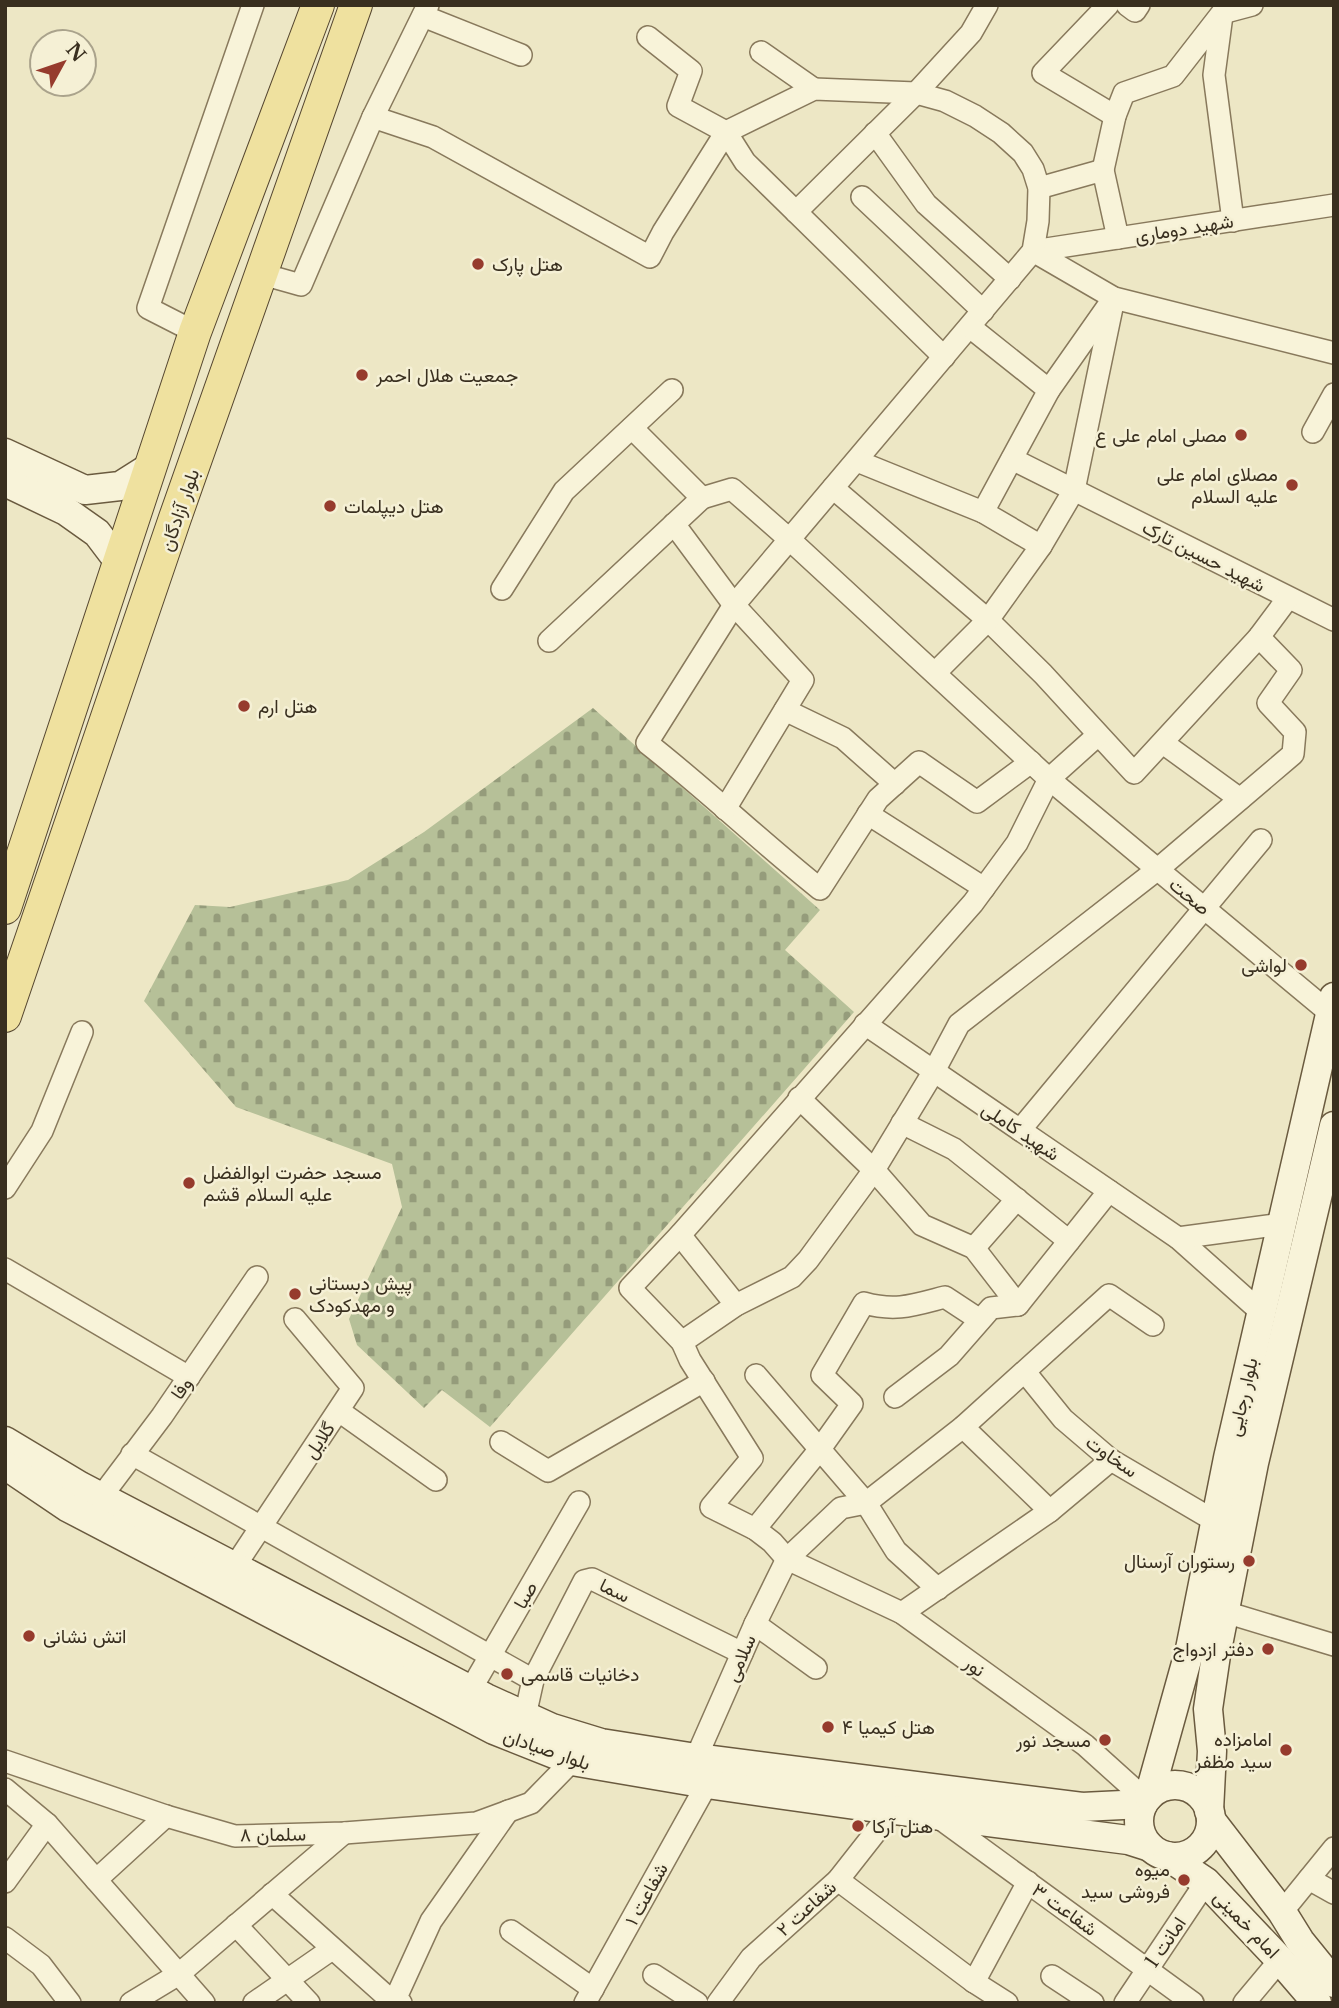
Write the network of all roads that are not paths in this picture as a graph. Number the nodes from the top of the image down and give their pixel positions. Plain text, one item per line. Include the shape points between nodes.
1 (253, 5) edge
2 (318, 5) edge
3 (356, 5) edge
4 (987, 5) edge
5 (1108, 5) edge
6 (1126, 5) edge
7 (1139, 5) edge
8 (1252, 5) edge
9 (426, 11) edge
10 (1222, 13) junction
11 (648, 37) dead end
12 (761, 52) dead end
13 (521, 55) dead end
14 (814, 89) junction
15 (916, 93) junction
16 (1115, 116) junction
17 (373, 117) junction
18 (726, 132) junction
19 (876, 133) junction
20 (1103, 170) junction
21 (1039, 188) junction
22 (862, 197) dead end
23 (1334, 205) edge
24 (796, 212) junction
25 (236, 218) junction
26 (1233, 220) junction
27 (277, 233) junction
28 (1118, 238) junction
29 (1033, 251) junction
30 (262, 274) junction
31 (1010, 279) junction
32 (1114, 298) junction
33 (976, 319) junction
34 (195, 332) junction
35 (1334, 353) edge
36 (944, 357) junction
37 (673, 390) dead end
38 (1049, 390) junction
39 (1334, 394) edge
40 (632, 428) junction
41 (1313, 432) dead end
42 (5, 453) edge
43 (1012, 459) junction
44 (857, 461) junction
45 (150, 467) junction
46 (5, 482) edge
47 (833, 488) junction
48 (1074, 490) junction
49 (702, 498) junction
50 (983, 512) junction
51 (674, 524) junction
52 (789, 539) junction
53 (1041, 546) junction
54 (118, 562) junction
55 (502, 589) dead end
56 (1288, 598) junction
57 (734, 605) junction
58 (988, 620) junction
59 (1334, 620) edge
60 (1259, 637) junction
61 (549, 641) dead end
62 (935, 673) junction
63 (785, 710) junction
64 (1098, 735) junction
65 (1163, 743) junction
66 (1031, 762) junction
67 (1049, 779) junction
68 (895, 784) junction
69 (1240, 799) junction
70 (726, 809) junction
71 (868, 814) junction
72 (1261, 840) dead end
73 (1158, 869) junction
74 (984, 888) junction
75 (5, 908) edge
76 (1205, 908) junction
77 (18, 937) edge
78 (1332, 1005) edge
79 (5, 1016) edge
80 (865, 1024) junction
81 (82, 1032) dead end
82 (934, 1071) junction
83 (799, 1098) junction
84 (902, 1123) junction
85 (1334, 1126) edge
86 (1020, 1130) junction
87 (874, 1170) junction
88 (5, 1188) edge
89 (1109, 1191) junction
90 (1325, 1194) edge
91 (1017, 1199) junction
92 (1282, 1224) junction
93 (680, 1235) junction
94 (1178, 1238) junction
95 (1069, 1241) junction
96 (974, 1248) junction
97 (5, 1269) edge
98 (257, 1277) dead end
99 (736, 1305) junction
100 (1018, 1305) junction
101 (1261, 1312) junction
102 (295, 1319) dead end
103 (981, 1320) junction
104 (1153, 1325) dead end
105 (682, 1342) junction
106 (1025, 1372) junction
107 (756, 1375) dead end
108 (189, 1377) junction
109 (704, 1381) junction
110 (895, 1397) dead end
111 (338, 1411) junction
112 (963, 1427) junction
113 (5, 1441) edge
114 (501, 1442) dead end
115 (820, 1449) junction
116 (132, 1454) junction
117 (1111, 1460) junction
118 (5, 1465) edge
119 (436, 1480) dead end
120 (83, 1496) junction
121 (579, 1502) dead end
122 (866, 1503) junction
123 (1049, 1511) junction
124 (1215, 1521) junction
125 (262, 1527) junction
126 (755, 1529) junction
127 (787, 1559) junction
128 (235, 1566) junction
129 (938, 1588) junction
130 (1225, 1612) junction
131 (902, 1613) junction
132 (755, 1624) junction
133 (1334, 1645) edge
134 (742, 1653) junction
135 (489, 1655) junction
136 (816, 1668) dead end
137 (533, 1680) junction
138 (471, 1689) junction
139 (525, 1716) junction
140 (696, 1758) junction
141 (5, 1761) edge
142 (572, 1761) junction
143 (707, 1784) junction
144 (5, 1789) edge
145 (1146, 1800) junction
146 (892, 1810) junction
147 (508, 1811) junction
148 (1210, 1815) junction
149 (166, 1816) junction
150 (937, 1816) junction
151 (47, 1824) junction
152 (344, 1833) junction
153 (1334, 1848) edge
154 (1159, 1852) junction
155 (1309, 1879) junction
156 (96, 1880) junction
157 (838, 1880) junction
158 (5, 1882) edge
159 (1028, 1882) junction
160 (1206, 1882) junction
161 (1334, 1893) edge
162 (272, 1895) junction
163 (1282, 1912) junction
164 (236, 1925) junction
165 (511, 1931) dead end
166 (5, 1938) edge
167 (332, 1949) junction
168 (1280, 1960) junction
169 (1147, 1969) junction
170 (179, 1974) junction
171 (654, 1975) dead end
172 (1052, 1976) dead end
173 (287, 1980) junction
174 (974, 1982) junction
175 (1334, 1983) edge
176 (589, 1996) edge
177 (394, 2002) edge
178 (70, 2003) edge
179 (131, 2003) edge
180 (204, 2003) edge
181 (254, 2003) edge
182 (309, 2003) edge
183 (401, 2003) edge
184 (697, 2003) edge
185 (718, 2003) edge
186 (1007, 2003) edge
187 (1093, 2003) edge
188 (1125, 2003) edge
189 (1193, 2003) edge
190 (1244, 2003) edge
191 (1317, 2003) edge

1 - 34 street via 148,308
2 - 25 main road
3 - 27 main road, بلوار آزادگان
4 - 15 street via 971,33
5 - 16 street via 1043,73
6 - 7 street via 1135,11
8 - 10 street
9 - 13 street
9 - 17 street
10 - 16 street via 1172,76 1124,93
10 - 26 street via 1214,75
11 - 18 street via 691,71 678,106
12 - 14 street
14 - 15 street
14 - 18 street
15 - 19 street
15 - 21 street via 945,101 1001,133 1023,153
16 - 20 street
17 - 18 street via 433,137 650,257
17 - 30 street via 301,285
18 - 24 street via 745,162
19 - 24 street
19 - 31 street via 926,204
20 - 21 street
20 - 28 street
21 - 29 street
22 - 33 street
23 - 26 street, شهید دوماری
24 - 36 street
25 - 27 main road
25 - 34 main road
26 - 28 street, شهید دوماری
27 - 30 main road, بلوار آزادگان
28 - 29 street, شهید دوماری
29 - 31 street
29 - 32 street
30 - 77 main road, بلوار آزادگان
31 - 33 street
32 - 35 street
32 - 38 street
32 - 48 street
33 - 36 street
33 - 38 street
34 - 45 main road
36 - 44 street
37 - 40 street
38 - 43 street
39 - 41 street
40 - 49 street
40 - 55 street via 564,491
42 - 45 main road via 85,490 120,486
43 - 48 street, شهید حسین تارک
43 - 50 street
44 - 47 street
44 - 50 street
45 - 54 main road
46 - 54 main road via 97,533
47 - 52 street
47 - 58 street
48 - 53 street
48 - 56 street, شهید حسین تارک
49 - 51 street
49 - 52 street, صحت via 732,489
50 - 53 street
51 - 57 street
51 - 61 street
52 - 57 street
52 - 62 street, صحت
53 - 58 street
54 - 75 main road
56 - 59 street, شهید حسین تارک
56 - 60 street
57 - 63 street via 803,680
57 - 70 street via 647,743
58 - 62 street
58 - 64 street
60 - 65 street
60 - 69 street via 1291,670 1268,703 1295,732 1293,754
62 - 66 street, صحت
63 - 68 street via 843,738
63 - 70 street
64 - 65 street via 1134,773
64 - 67 street
65 - 69 street
66 - 67 street, صحت
66 - 68 street via 977,802 919,762
67 - 73 street, صحت
67 - 74 street via 1017,843
68 - 71 street
69 - 73 street
70 - 71 street via 820,889
71 - 74 street
72 - 76 street
73 - 76 street, صحت
73 - 82 street via 959,1024
74 - 80 street
76 - 78 street, صحت
76 - 86 street
77 - 79 main road, بلوار آزادگان
78 - 92 main road, بلوار رجایی
80 - 82 street, شهید کاملی
80 - 83 street
81 - 88 street via 43,1131
82 - 84 street
82 - 86 street, شهید کاملی
83 - 87 street
83 - 93 street
84 - 87 street
84 - 91 street via 954,1149
85 - 90 main road, بلوار رجایی
86 - 89 street, شهید کاملی
87 - 96 street via 922,1225
87 - 99 street via 792,1277
89 - 94 street, شهید کاملی
89 - 95 street
90 - 130 main road, بلوار رجایی via 1254,1463
91 - 95 street
91 - 96 street
92 - 94 street
92 - 101 main road, بلوار رجایی
93 - 99 street
93 - 105 street via 630,1288
94 - 101 street, شهید کاملی
95 - 100 street
96 - 100 street
97 - 108 street
98 - 108 street, وفا
99 - 105 street
100 - 103 street via 991,1308
101 - 124 main road, بلوار رجایی
102 - 111 street, گلایل via 354,1388
103 - 110 street via 949,1356
103 - 115 street via 944,1297 901,1309 864,1303 822,1375 852,1404
104 - 106 street via 1109,1296
105 - 109 street
106 - 112 street
106 - 117 street, سخاوت via 1063,1419
107 - 115 street
108 - 116 street, وفا
109 - 114 street via 548,1471
109 - 126 street, نور via 752,1458 711,1507
111 - 119 street
111 - 125 street, گلایل
112 - 122 street
112 - 123 street
113 - 120 main road, بلوار صیادان
115 - 122 street
115 - 126 street
116 - 120 street, وفا
116 - 125 street
117 - 123 street
117 - 124 street, سخاوت
118 - 120 main road, بلوار صیادان
120 - 128 main road, بلوار صیادان
120 - 142 main road, بلوار صیادان via 494,1730
121 - 135 street, صبا
122 - 127 street via 841,1508
122 - 129 street via 896,1551
123 - 129 street
124 - 145 main road, بلوار رجایی via 1189,1649
125 - 128 street, گلایل
125 - 135 street
126 - 127 street, نور
127 - 131 street, نور
127 - 132 street, سلامی
128 - 138 main road, بلوار صیادان
129 - 131 street
130 - 133 street
130 - 148 main road, بلوار رجایی via 1208,1709
131 - 145 street, نور via 1085,1745
132 - 134 street, سلامی
132 - 136 street
134 - 137 street, سما via 592,1579 578,1589
134 - 140 street, سلامی
135 - 137 street
135 - 138 street, صبا
137 - 139 street, سما
138 - 139 main road, بلوار صیادان
139 - 140 main road, بلوار صیادان via 579,1738
140 - 145 main road, بلوار صیادان via 1082,1807
141 - 149 street, سلمان ۸
142 - 143 main road, بلوار صیادان
142 - 147 street, سلمان ۸ via 531,1803
143 - 146 main road, بلوار صیادان
143 - 176 street, شفاعت ۱
144 - 151 street
145 - 148 main road via 1164,1787 1183,1786 1199,1795
145 - 154 main road via 1140,1831
146 - 150 main road, بلوار صیادان
146 - 157 street, شفاعت ۲
147 - 152 street, سلمان ۸ via 476,1823
147 - 177 street via 431,1921
148 - 154 main road via 1207,1838 1194,1852
148 - 163 main road, امام خمینی
149 - 152 street, سلمان ۸ via 234,1836
149 - 156 street
150 - 154 main road, بلوار صیادان via 1128,1840
150 - 159 street, شفاعت ۳
151 - 156 street
151 - 158 street
152 - 162 street
153 - 155 street
154 - 160 main road, امام خمینی
155 - 161 street
155 - 163 street
156 - 170 street
157 - 174 street
157 - 185 street, شفاعت ۲ via 751,1958
159 - 169 street, شفاعت ۳
159 - 174 street
160 - 168 main road, امام خمینی
160 - 169 street, امانت 1
162 - 164 street
162 - 167 street
163 - 175 main road, امام خمینی
164 - 170 street
164 - 173 street
165 - 176 street
166 - 178 street via 41,1965
167 - 173 street
167 - 177 street
168 - 190 street
168 - 191 main road, امام خمینی
169 - 188 street, امانت 1
169 - 189 street, شفاعت ۳
170 - 179 street
170 - 180 street
171 - 184 street
172 - 187 street
173 - 181 street
173 - 182 street
174 - 186 street
177 - 183 street

